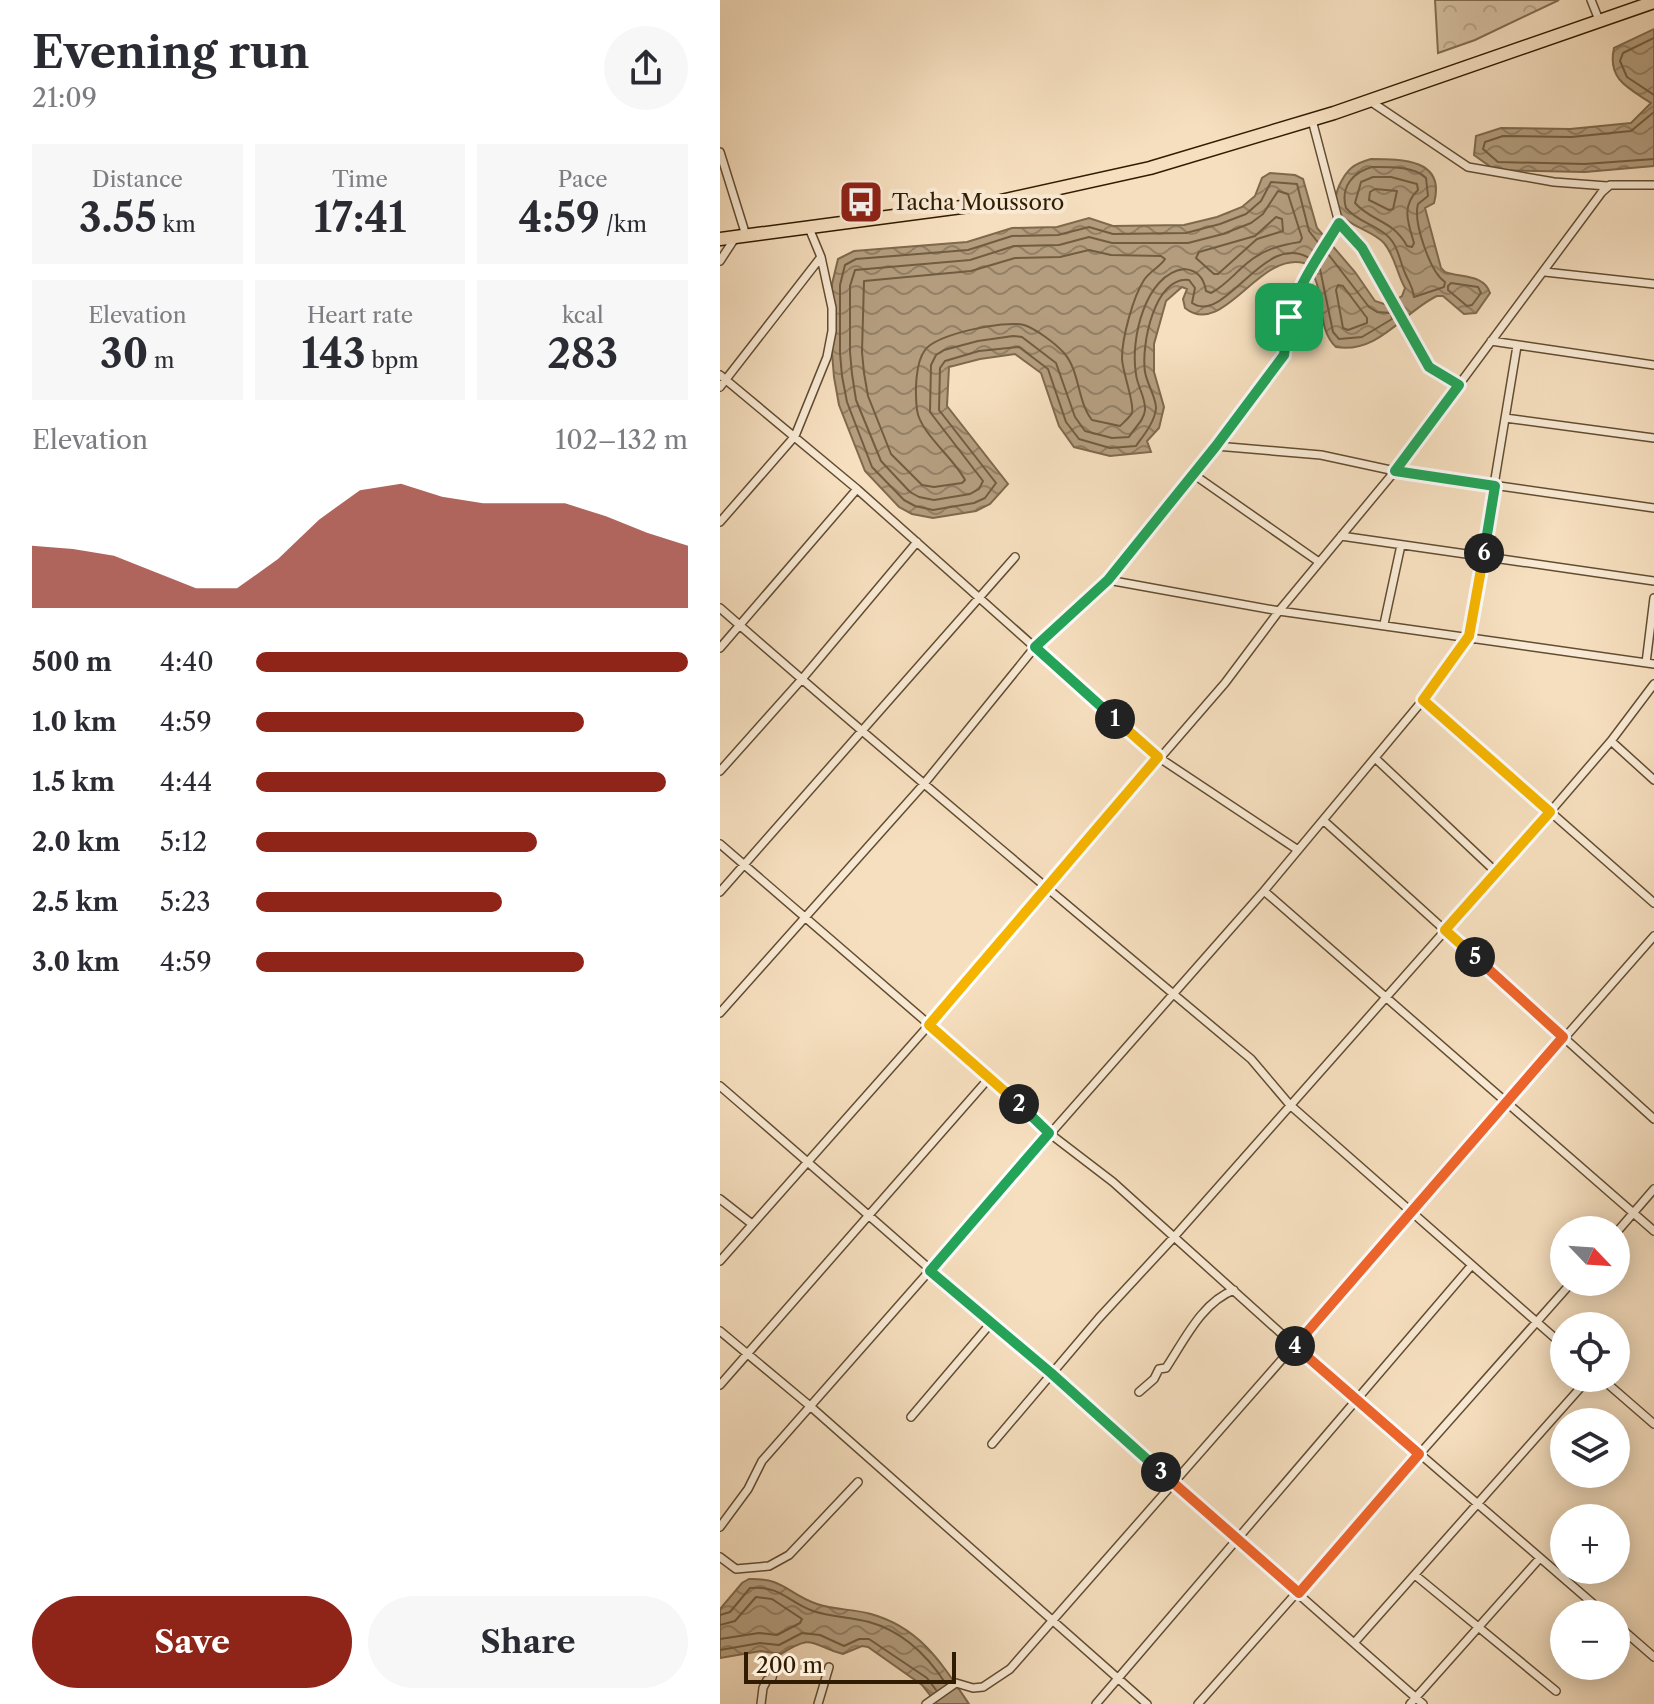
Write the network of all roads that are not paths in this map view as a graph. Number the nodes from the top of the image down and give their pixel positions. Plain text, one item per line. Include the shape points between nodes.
1 (1591, 0) edge
2 (1654, 2) edge
3 (1599, 20) junction
4 (1370, 101) junction
5 (1312, 120) junction
6 (720, 152) edge
7 (1654, 185) edge
8 (1607, 186) junction
9 (1339, 223) junction
10 (809, 228) junction
11 (720, 231) edge
12 (739, 234) junction
13 (720, 239) edge
14 (821, 257) junction
15 (720, 261) edge
16 (1545, 272) junction
17 (1654, 284) edge
18 (1491, 341) junction
19 (1517, 346) junction
20 (1654, 365) edge
21 (723, 377) edge
22 (1459, 385) junction
23 (720, 387) edge
24 (1505, 418) junction
25 (795, 436) junction
26 (1654, 438) edge
27 (1216, 446) junction
28 (1395, 471) junction
29 (1193, 474) junction
30 (1495, 486) junction
31 (857, 489) junction
32 (1654, 508) edge
33 (720, 522) edge
34 (1341, 536) junction
35 (917, 542) junction
36 (1401, 545) junction
37 (1015, 557) dead end
38 (1483, 558) junction
39 (1319, 562) junction
40 (1108, 580) junction
41 (1654, 581) edge
42 (978, 597) junction
43 (1654, 598) edge
44 (720, 608) edge
45 (1279, 611) junction
46 (1384, 624) junction
47 (740, 626) junction
48 (1469, 636) junction
49 (1035, 647) junction
50 (720, 648) edge
51 (1650, 664) edge
52 (802, 679) junction
53 (1654, 684) edge
54 (1423, 700) junction
55 (862, 730) junction
56 (1611, 741) junction
57 (1158, 757) junction
58 (1375, 758) junction
59 (720, 771) edge
60 (1654, 780) edge
61 (923, 785) junction
62 (1550, 812) junction
63 (1323, 820) junction
64 (720, 844) edge
65 (1298, 850) junction
66 (744, 865) junction
67 (1496, 872) junction
68 (1046, 888) junction
69 (1264, 891) junction
70 (720, 892) edge
71 (1654, 903) edge
72 (806, 918) junction
73 (1445, 930) junction
74 (1654, 936) edge
75 (1173, 994) junction
76 (1386, 996) junction
77 (720, 1013) edge
78 (929, 1025) junction
79 (1563, 1037) junction
80 (990, 1077) junction
81 (720, 1086) edge
82 (1507, 1103) junction
83 (1290, 1105) junction
84 (1654, 1119) edge
85 (1049, 1133) junction
86 (810, 1162) junction
87 (1654, 1189) edge
88 (720, 1199) edge
89 (1410, 1212) junction
90 (1633, 1214) junction
91 (869, 1216) junction
92 (1630, 1217) edge
93 (752, 1224) junction
94 (1654, 1231) edge
95 (1174, 1237) junction
96 (720, 1261) edge
97 (1471, 1266) junction
98 (930, 1271) junction
99 (1234, 1290) junction
100 (1559, 1296) edge
101 (1536, 1322) junction
102 (991, 1323) junction
103 (720, 1331) edge
104 (1550, 1334) edge
105 (1294, 1345) junction
106 (749, 1354) junction
107 (1051, 1373) junction
108 (720, 1385) edge
109 (1139, 1392) dead end
110 (1577, 1392) edge
111 (1617, 1392) edge
112 (1357, 1400) junction
113 (810, 1406) junction
114 (911, 1417) dead end
115 (1654, 1424) edge
116 (992, 1444) dead end
117 (1419, 1454) junction
118 (858, 1482) dead end
119 (1173, 1483) junction
120 (1478, 1505) junction
121 (720, 1527) edge
122 (1238, 1539) junction
123 (720, 1557) edge
124 (1540, 1558) junction
125 (1415, 1575) junction
126 (1299, 1593) junction
127 (1589, 1600) edge
128 (1052, 1620) junction
129 (1479, 1628) junction
130 (1630, 1636) edge
131 (1354, 1643) junction
132 (1654, 1657) edge
133 (775, 1665) dead end
134 (829, 1667) dead end
135 (1118, 1679) junction
136 (1556, 1691) dead end
137 (1413, 1701) edge
138 (761, 1704) edge
139 (818, 1704) edge
140 (926, 1704) edge
141 (1096, 1704) edge
142 (1147, 1704) edge
143 (1198, 1704) edge
144 (1423, 1704) edge

1 - 3 street
2 - 3 highway
3 - 4 highway
4 - 5 highway
4 - 8 street via 1468,167
5 - 9 street
5 - 10 highway via 1056,190
6 - 12 street
7 - 8 street
8 - 16 street
9 - 22 street via 1362,248 1429,367
9 - 27 street via 1294,303 1284,355
10 - 12 highway
10 - 14 street
11 - 12 highway
12 - 13 highway
12 - 15 street
14 - 21 street
14 - 25 street via 832,308 831,342
16 - 17 street
16 - 18 street
18 - 19 street
18 - 22 street
19 - 20 street
19 - 24 street
21 - 23 street
21 - 25 street
22 - 28 street
24 - 26 street
24 - 30 street
25 - 31 street
25 - 33 street
27 - 28 street via 1321,455
27 - 29 street
28 - 30 street
28 - 34 street
29 - 39 street
29 - 40 street
30 - 32 street
30 - 38 street
31 - 35 street
31 - 47 street
34 - 36 street
34 - 39 street
35 - 42 street
35 - 52 street
36 - 38 street
36 - 46 street
37 - 42 street
38 - 41 street
38 - 48 street
39 - 45 street
40 - 45 street
40 - 49 street
42 - 49 street
42 - 55 street
43 - 51 street
44 - 47 street
45 - 46 street
45 - 57 street via 1225,683
46 - 48 street
47 - 50 street
47 - 52 street
48 - 51 street
48 - 54 street
49 - 57 street
49 - 61 street
52 - 55 street
52 - 59 street
53 - 56 street
54 - 58 street
54 - 62 street
55 - 61 street
55 - 66 street
56 - 60 street
56 - 62 street
57 - 65 street
57 - 68 street
58 - 63 street
58 - 67 street
61 - 68 street
61 - 72 street
62 - 67 street
62 - 71 street
63 - 65 street
63 - 73 street
64 - 66 street
65 - 69 street
66 - 70 street
66 - 72 street
67 - 73 street
68 - 75 street
68 - 78 street
69 - 75 street
69 - 76 street
72 - 77 street
72 - 78 street
73 - 76 street
73 - 79 street
74 - 79 street
75 - 83 street via 1251,1059
75 - 85 street
76 - 82 street
76 - 83 street
78 - 80 street
78 - 86 street
79 - 82 street
79 - 84 street
80 - 85 street
80 - 91 street
81 - 86 street
82 - 89 street
82 - 90 street
83 - 89 street
83 - 95 street
85 - 95 street
85 - 98 street
86 - 91 street
86 - 93 street
87 - 90 street
88 - 93 street
89 - 97 street
89 - 105 street
90 - 92 street
90 - 94 street
91 - 98 street
91 - 106 street
93 - 96 street
95 - 99 street
95 - 107 street
97 - 101 street
97 - 112 street
98 - 102 street
98 - 113 street
99 - 105 street
99 - 109 street via 1218,1298 1166,1368
100 - 101 street
101 - 104 street
101 - 117 street
102 - 107 street
102 - 114 street
103 - 106 street
105 - 112 street
105 - 119 street
106 - 108 street
106 - 113 street
107 - 116 street
107 - 119 street
110 - 120 street
111 - 115 street
112 - 117 street
112 - 122 street
113 - 121 street via 762,1461
113 - 128 street
117 - 120 street
117 - 126 street
118 - 123 street via 789,1555 769,1566 736,1569
119 - 122 street
119 - 128 street
120 - 124 street
120 - 125 street
122 - 126 street
122 - 135 street
124 - 127 street
124 - 129 street
125 - 129 street
125 - 131 street
126 - 131 street
126 - 143 street
128 - 135 street
128 - 140 street via 1010,1669 988,1684 973,1688 956,1683
129 - 136 street
129 - 137 street
130 - 132 street
131 - 137 street
133 - 138 street
134 - 139 street
135 - 141 street
135 - 142 street
137 - 144 street

